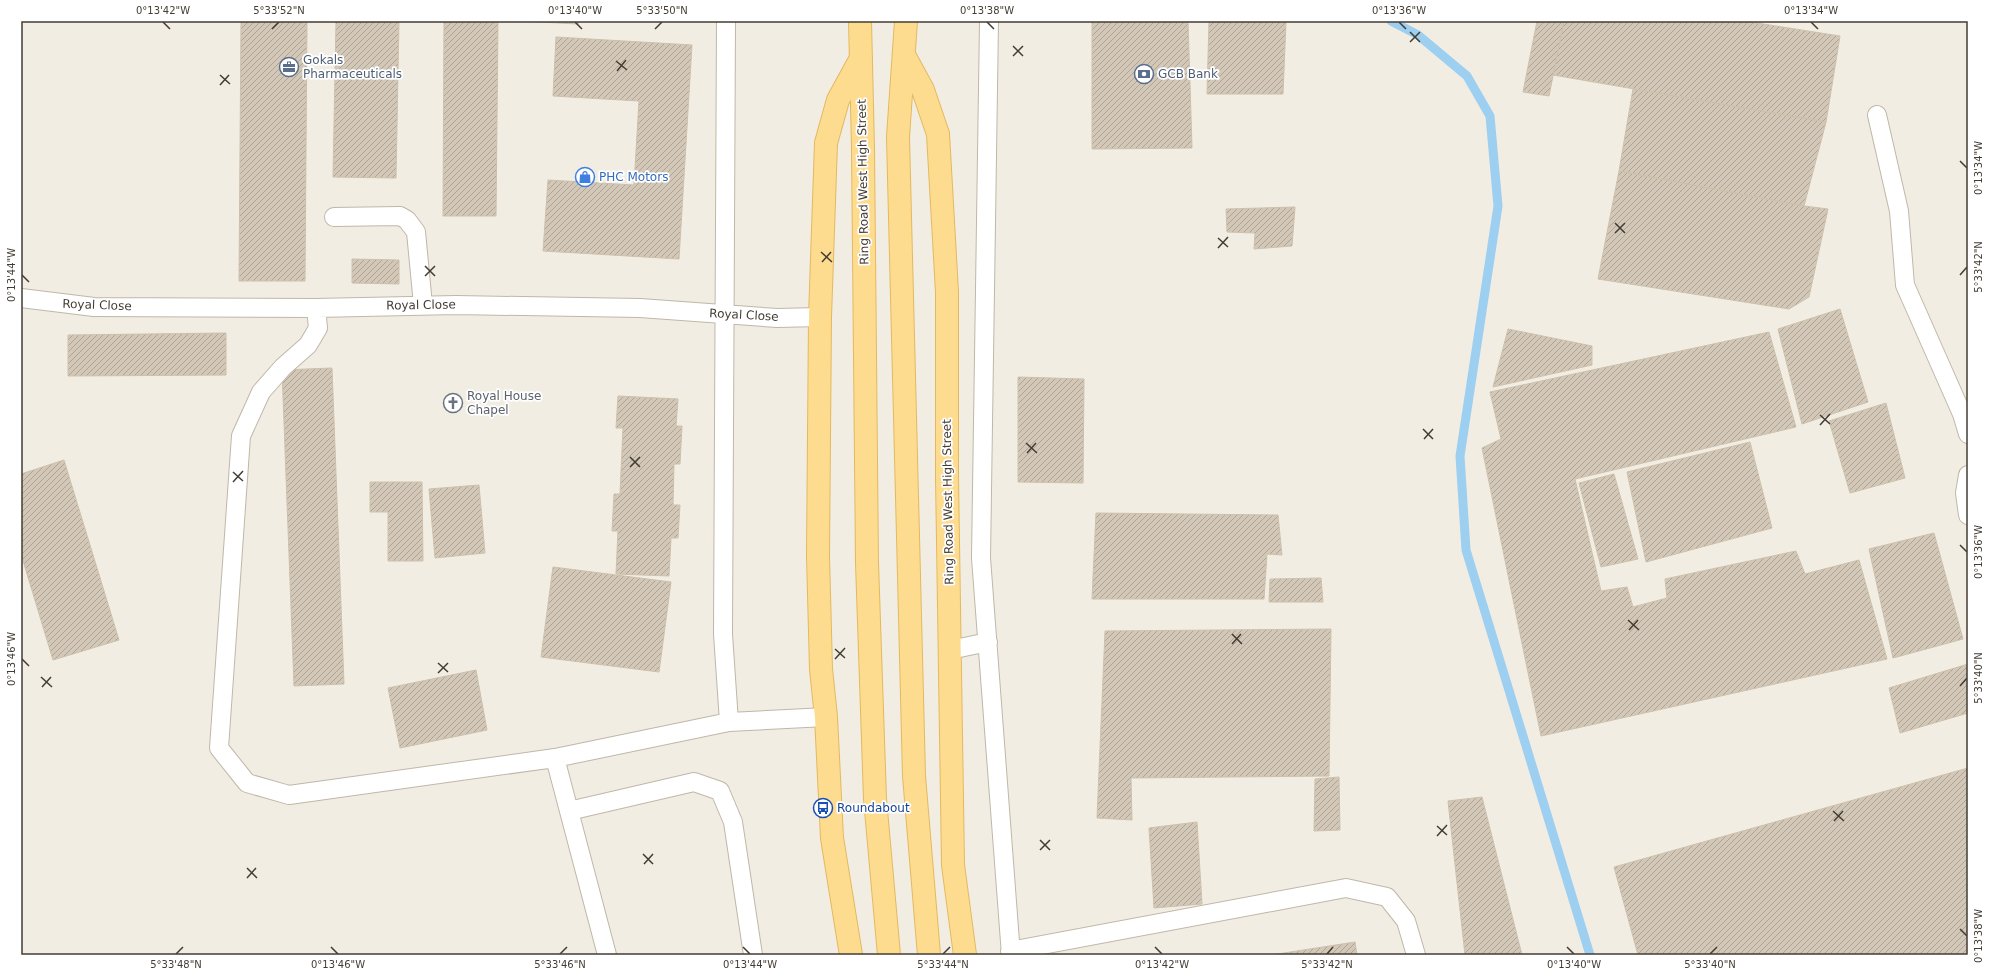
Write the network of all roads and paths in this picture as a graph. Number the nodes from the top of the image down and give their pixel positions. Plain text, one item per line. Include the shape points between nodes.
1 (726, 21) edge
2 (860, 21) edge
3 (906, 21) edge
4 (989, 21) edge
5 (904, 55) junction
6 (862, 56) junction
7 (1877, 115) dead end
8 (334, 217) dead end
9 (21, 298) edge
10 (423, 305) junction
11 (316, 308) junction
12 (725, 315) junction
13 (820, 317) junction
14 (1968, 434) edge
15 (1968, 476) edge
16 (1968, 515) edge
17 (988, 642) junction
18 (950, 650) junction
19 (826, 717) junction
20 (729, 722) junction
21 (555, 758) junction
22 (569, 811) junction
23 (1010, 953) edge
24 (607, 955) edge
25 (753, 955) edge
26 (851, 955) edge
27 (889, 955) edge
28 (929, 955) edge
29 (964, 955) edge
30 (1416, 955) edge

1 - 12 lane
2 - 6 main road, Ring Road West High Street
3 - 5 main road
4 - 17 lane via 981,558
5 - 18 main road, Ring Road West High Street via 923,90 938,134 947,292
5 - 28 main road via 898,137 914,776
6 - 13 main road, Ring Road West High Street via 838,100 826,143
6 - 27 main road, Ring Road West High Street via 867,578 875,799
7 - 14 lane via 1898,211 1905,285 1962,414
8 - 10 lane via 400,216 407,220 416,232
9 - 11 lane, Royal Close via 94,307
10 - 11 lane, Royal Close
10 - 12 lane, Royal Close via 640,308
11 - 21 lane via 318,328 308,345 283,366 261,392 241,436 219,748 247,783 289,795
12 - 13 lane, Royal Close
12 - 20 lane via 723,634
13 - 19 main road, Ring Road West High Street via 818,556 821,669
15 - 16 lane via 1965,493
17 - 18 lane
17 - 23 lane
18 - 29 main road, Ring Road West High Street via 953,865
19 - 20 lane
19 - 26 main road, Ring Road West High Street via 832,838
20 - 21 lane
21 - 22 lane
22 - 24 lane
22 - 25 lane via 694,782 720,791 734,822
23 - 30 lane via 1346,888 1387,897 1406,922

